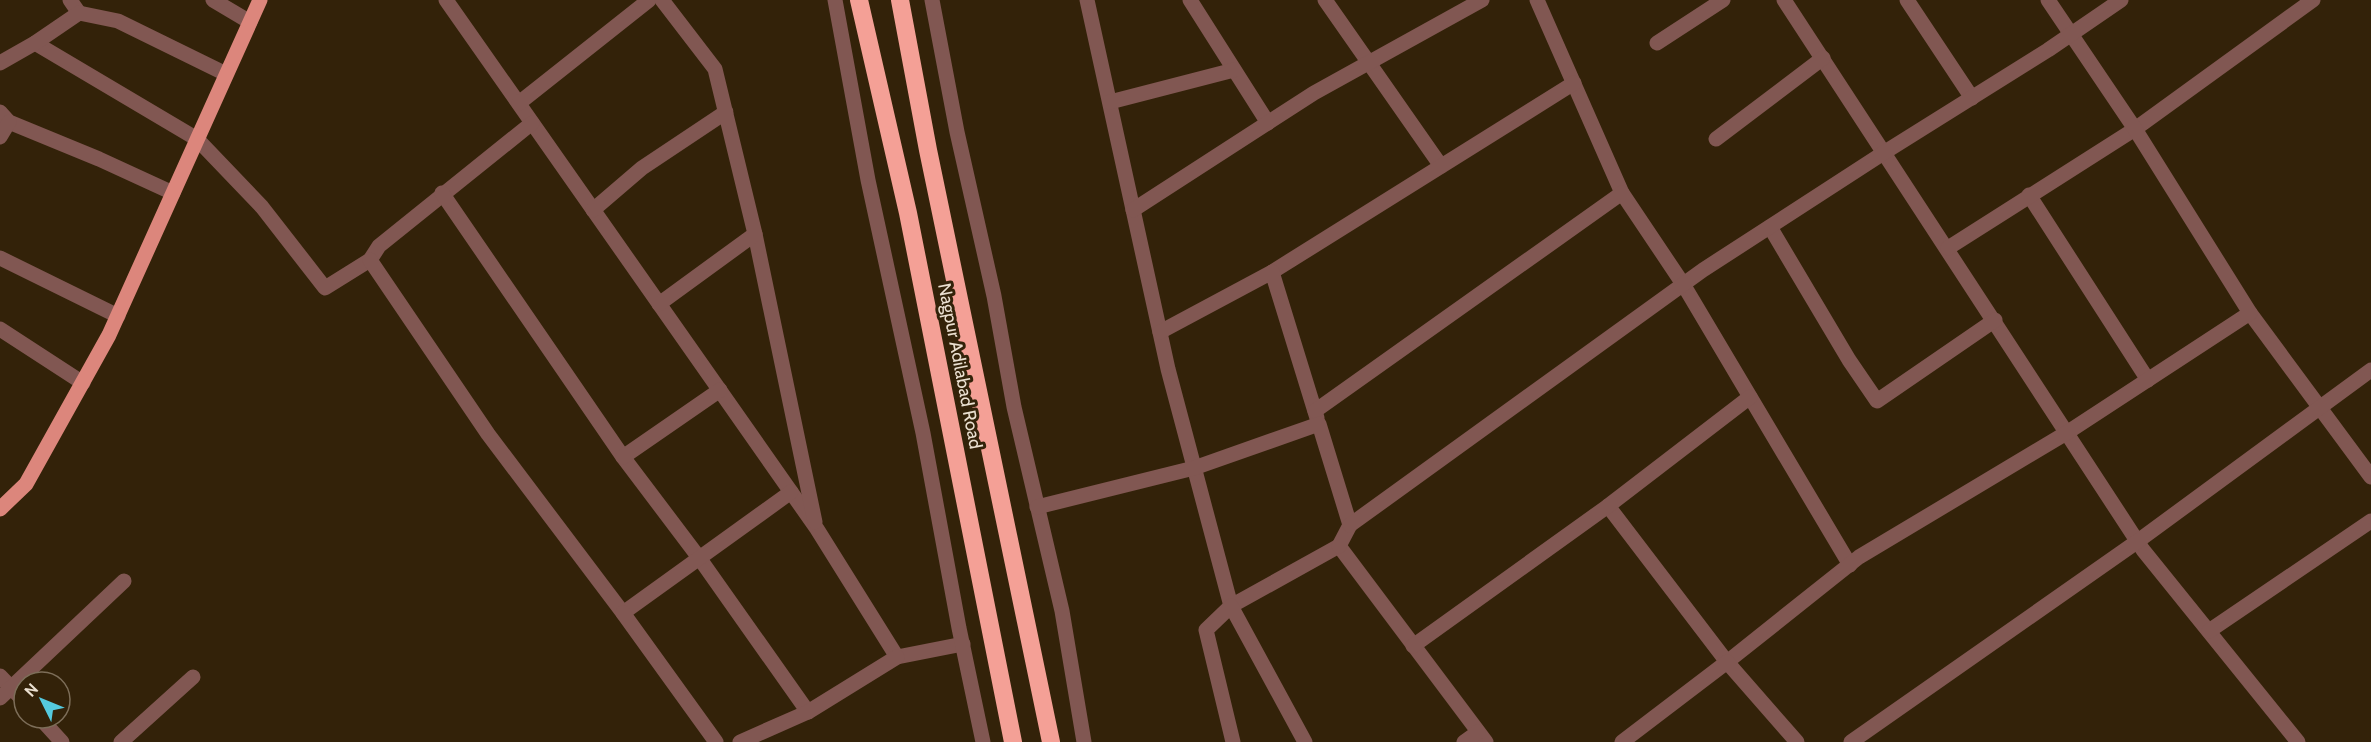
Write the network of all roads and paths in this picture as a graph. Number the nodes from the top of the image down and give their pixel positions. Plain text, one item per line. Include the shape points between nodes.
1 (70, 0) edge
2 (213, 0) edge
3 (260, 0) edge
4 (446, 0) edge
5 (649, 0) edge
6 (663, 0) edge
7 (835, 0) edge
8 (859, 0) edge
9 (900, 0) edge
10 (932, 0) edge
11 (1087, 0) edge
12 (1190, 0) edge
13 (1325, 0) edge
14 (1537, 0) edge
15 (1723, 0) edge
16 (1784, 0) edge
17 (1907, 0) edge
18 (2048, 0) edge
19 (2121, 0) edge
20 (2313, 0) edge
21 (1478, 1) edge
22 (79, 14) junction
23 (250, 22) junction
24 (2071, 34) junction
25 (35, 43) junction
26 (1657, 43) dead end
27 (1823, 58) junction
28 (0, 63) edge
29 (1369, 63) junction
30 (1234, 70) junction
31 (226, 74) junction
32 (1574, 83) junction
33 (1972, 98) junction
34 (1110, 102) junction
35 (519, 104) junction
36 (726, 112) junction
37 (4, 117) edge
38 (532, 123) junction
39 (1268, 123) junction
40 (2135, 129) junction
41 (0, 137) edge
42 (198, 139) junction
43 (1716, 139) dead end
44 (1885, 152) junction
45 (1441, 166) junction
46 (173, 193) junction
47 (442, 193) junction
48 (1622, 193) junction
49 (2029, 195) junction
50 (593, 210) junction
51 (1133, 210) junction
52 (1770, 227) junction
53 (755, 234) junction
54 (1948, 248) junction
55 (0, 258) edge
56 (370, 260) junction
57 (1272, 272) junction
58 (1683, 284) junction
59 (660, 304) junction
60 (2250, 313) junction
61 (118, 316) junction
62 (1995, 320) junction
63 (0, 330) edge
64 (1160, 332) junction
65 (2371, 370) edge
66 (2148, 380) junction
67 (83, 383) junction
68 (720, 390) junction
69 (1750, 397) junction
70 (2320, 408) junction
71 (1317, 417) junction
72 (2068, 432) junction
73 (623, 457) junction
74 (1194, 468) junction
75 (2371, 477) edge
76 (791, 492) junction
77 (1608, 506) junction
78 (1037, 507) junction
79 (0, 509) edge
80 (2371, 521) edge
81 (1350, 525) junction
82 (817, 529) junction
83 (2138, 541) junction
84 (1339, 546) junction
85 (700, 560) junction
86 (1850, 565) junction
87 (124, 581) dead end
88 (1231, 606) junction
89 (624, 613) junction
90 (2209, 631) junction
91 (963, 644) junction
92 (1413, 646) junction
93 (897, 657) junction
94 (1727, 662) junction
95 (0, 676) edge
96 (193, 677) dead end
97 (5, 693) edge
98 (808, 712) junction
99 (51, 730) edge
100 (1482, 737) edge
101 (62, 742) edge
102 (121, 742) edge
103 (716, 742) edge
104 (740, 742) edge
105 (982, 742) edge
106 (1013, 742) edge
107 (1051, 742) edge
108 (1084, 742) edge
109 (1233, 742) edge
110 (1305, 742) edge
111 (1464, 742) edge
112 (1622, 742) edge
113 (1797, 742) edge
114 (1851, 742) edge
115 (2298, 742) edge

1 - 22 street
2 - 23 street
3 - 23 main road
4 - 35 street
5 - 35 street
6 - 36 street via 716,69
7 - 91 street
8 - 106 highway, Nagpur Adilabad Road via 908,213
9 - 107 highway, Nagpur Adilabad Road
10 - 78 street
11 - 34 street
12 - 30 street
13 - 29 street
14 - 32 street
15 - 26 street
16 - 27 street
17 - 33 street
18 - 24 street
19 - 24 street
20 - 40 street
21 - 29 street
22 - 25 street
22 - 31 street via 118,21
23 - 31 main road
24 - 33 street
24 - 40 street
25 - 28 street
25 - 42 street
27 - 43 street
27 - 44 street
29 - 39 street
29 - 45 street
30 - 34 street
30 - 39 street
31 - 42 main road
32 - 45 street
32 - 48 street
33 - 44 street
34 - 51 street
35 - 38 street
36 - 50 street via 642,168
36 - 53 street
37 - 41 street
37 - 46 street
38 - 47 street
38 - 50 street
39 - 51 street
40 - 49 street
40 - 60 street
42 - 46 main road
42 - 56 street via 262,207 325,288
44 - 52 street
44 - 54 street
45 - 57 street
46 - 61 main road
47 - 56 street via 379,246
47 - 73 street
48 - 58 street
48 - 71 street
49 - 54 street
49 - 66 street
50 - 59 street
51 - 64 street
52 - 58 street
52 - 62 street via 1877,401
53 - 59 street
53 - 82 street
54 - 62 street
55 - 61 street
56 - 89 street via 488,434
57 - 64 street
57 - 71 street
58 - 69 street
58 - 81 street
59 - 68 street
60 - 66 street
60 - 70 street
61 - 67 main road
62 - 72 street
63 - 67 street
64 - 74 street
65 - 70 street
66 - 72 street
67 - 79 main road via 26,484
68 - 73 street
68 - 76 street
69 - 77 street
69 - 86 street
70 - 75 street
70 - 83 street
71 - 74 street
71 - 81 street
72 - 83 street
72 - 86 street
73 - 85 street
74 - 78 street
74 - 88 street
76 - 82 street
76 - 85 street
77 - 92 street
77 - 94 street
78 - 108 street via 1062,611
80 - 90 street
81 - 84 street
82 - 93 street
83 - 90 street
83 - 114 street
84 - 88 street
84 - 92 street
85 - 89 street
85 - 98 street
86 - 94 street
87 - 97 street
88 - 109 street via 1206,630
88 - 110 street
89 - 103 street
90 - 115 street
91 - 93 street
91 - 105 street
92 - 100 street
93 - 98 street
94 - 112 street
94 - 113 street
95 - 97 street
96 - 102 street
98 - 104 street
99 - 101 street
100 - 111 street

